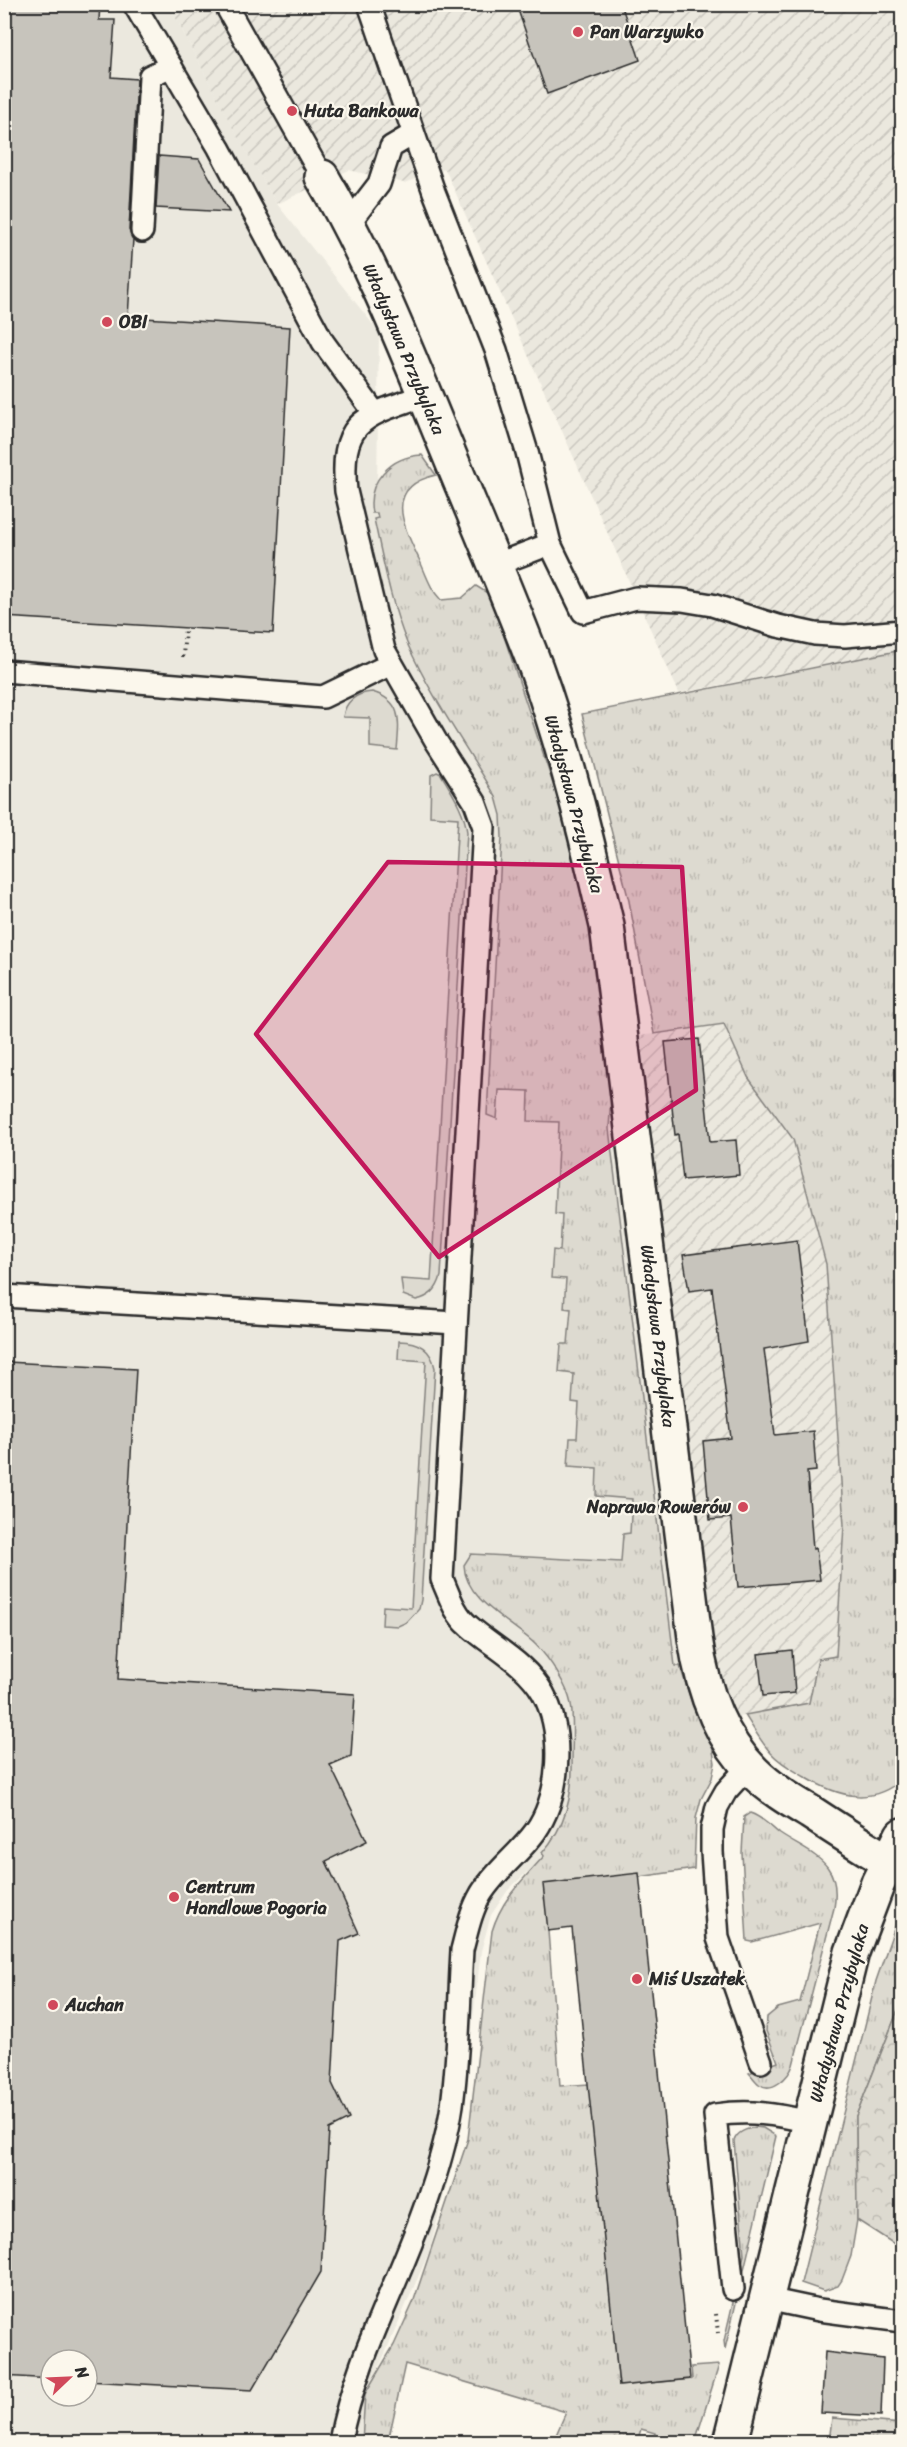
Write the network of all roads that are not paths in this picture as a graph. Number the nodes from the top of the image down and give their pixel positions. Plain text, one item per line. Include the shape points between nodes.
1 (134, 4) edge
2 (225, 4) edge
3 (369, 4) edge
4 (171, 66) junction
5 (413, 134) junction
6 (322, 177) joint
7 (349, 223) junction
8 (142, 231) dead end
9 (425, 395) junction
10 (375, 412) junction
11 (550, 544) junction
12 (495, 565) junction
13 (903, 631) edge
14 (391, 664) junction
15 (4, 670) edge
16 (4, 1296) edge
17 (456, 1323) junction
18 (749, 1766) junction
19 (895, 1848) edge
20 (761, 2062) dead end
21 (810, 2122) junction
22 (733, 2289) dead end
23 (767, 2299) junction
24 (903, 2321) edge
25 (340, 2442) edge
26 (731, 2442) edge

1 - 4 lane
2 - 6 lane
3 - 5 lane
4 - 8 lane via 150,76
4 - 10 lane via 323,342
5 - 7 lane via 391,147 379,184
5 - 11 lane via 496,350
6 - 7 street, Władysława Przybylaka
7 - 9 street, Władysława Przybylaka via 398,326
9 - 10 lane
9 - 12 street, Władysława Przybylaka
10 - 14 lane via 360,422 351,437 344,470 381,638
11 - 12 lane
11 - 13 lane via 583,612 636,598 682,600 712,604 815,634 845,636
12 - 18 street, Władysława Przybylaka via 536,670 584,825 607,926 698,1655 714,1711 728,1739
14 - 15 lane via 323,696
14 - 17 lane via 475,802 484,826
16 - 17 lane
17 - 25 lane via 442,1579 452,1604 467,1625 527,1672 542,1692 552,1716 555,1764 551,1797 543,1818 481,1895 468,1925 462,1950 452,2105 442,2151 414,2240 358,2372
18 - 19 street, Władysława Przybylaka via 783,1795
18 - 20 lane via 717,1807 712,1852 718,1938
19 - 21 street, Władysława Przybylaka via 852,1952
21 - 22 lane via 758,2112 715,2115
21 - 23 street, Władysława Przybylaka
23 - 24 lane
23 - 26 street, Władysława Przybylaka

